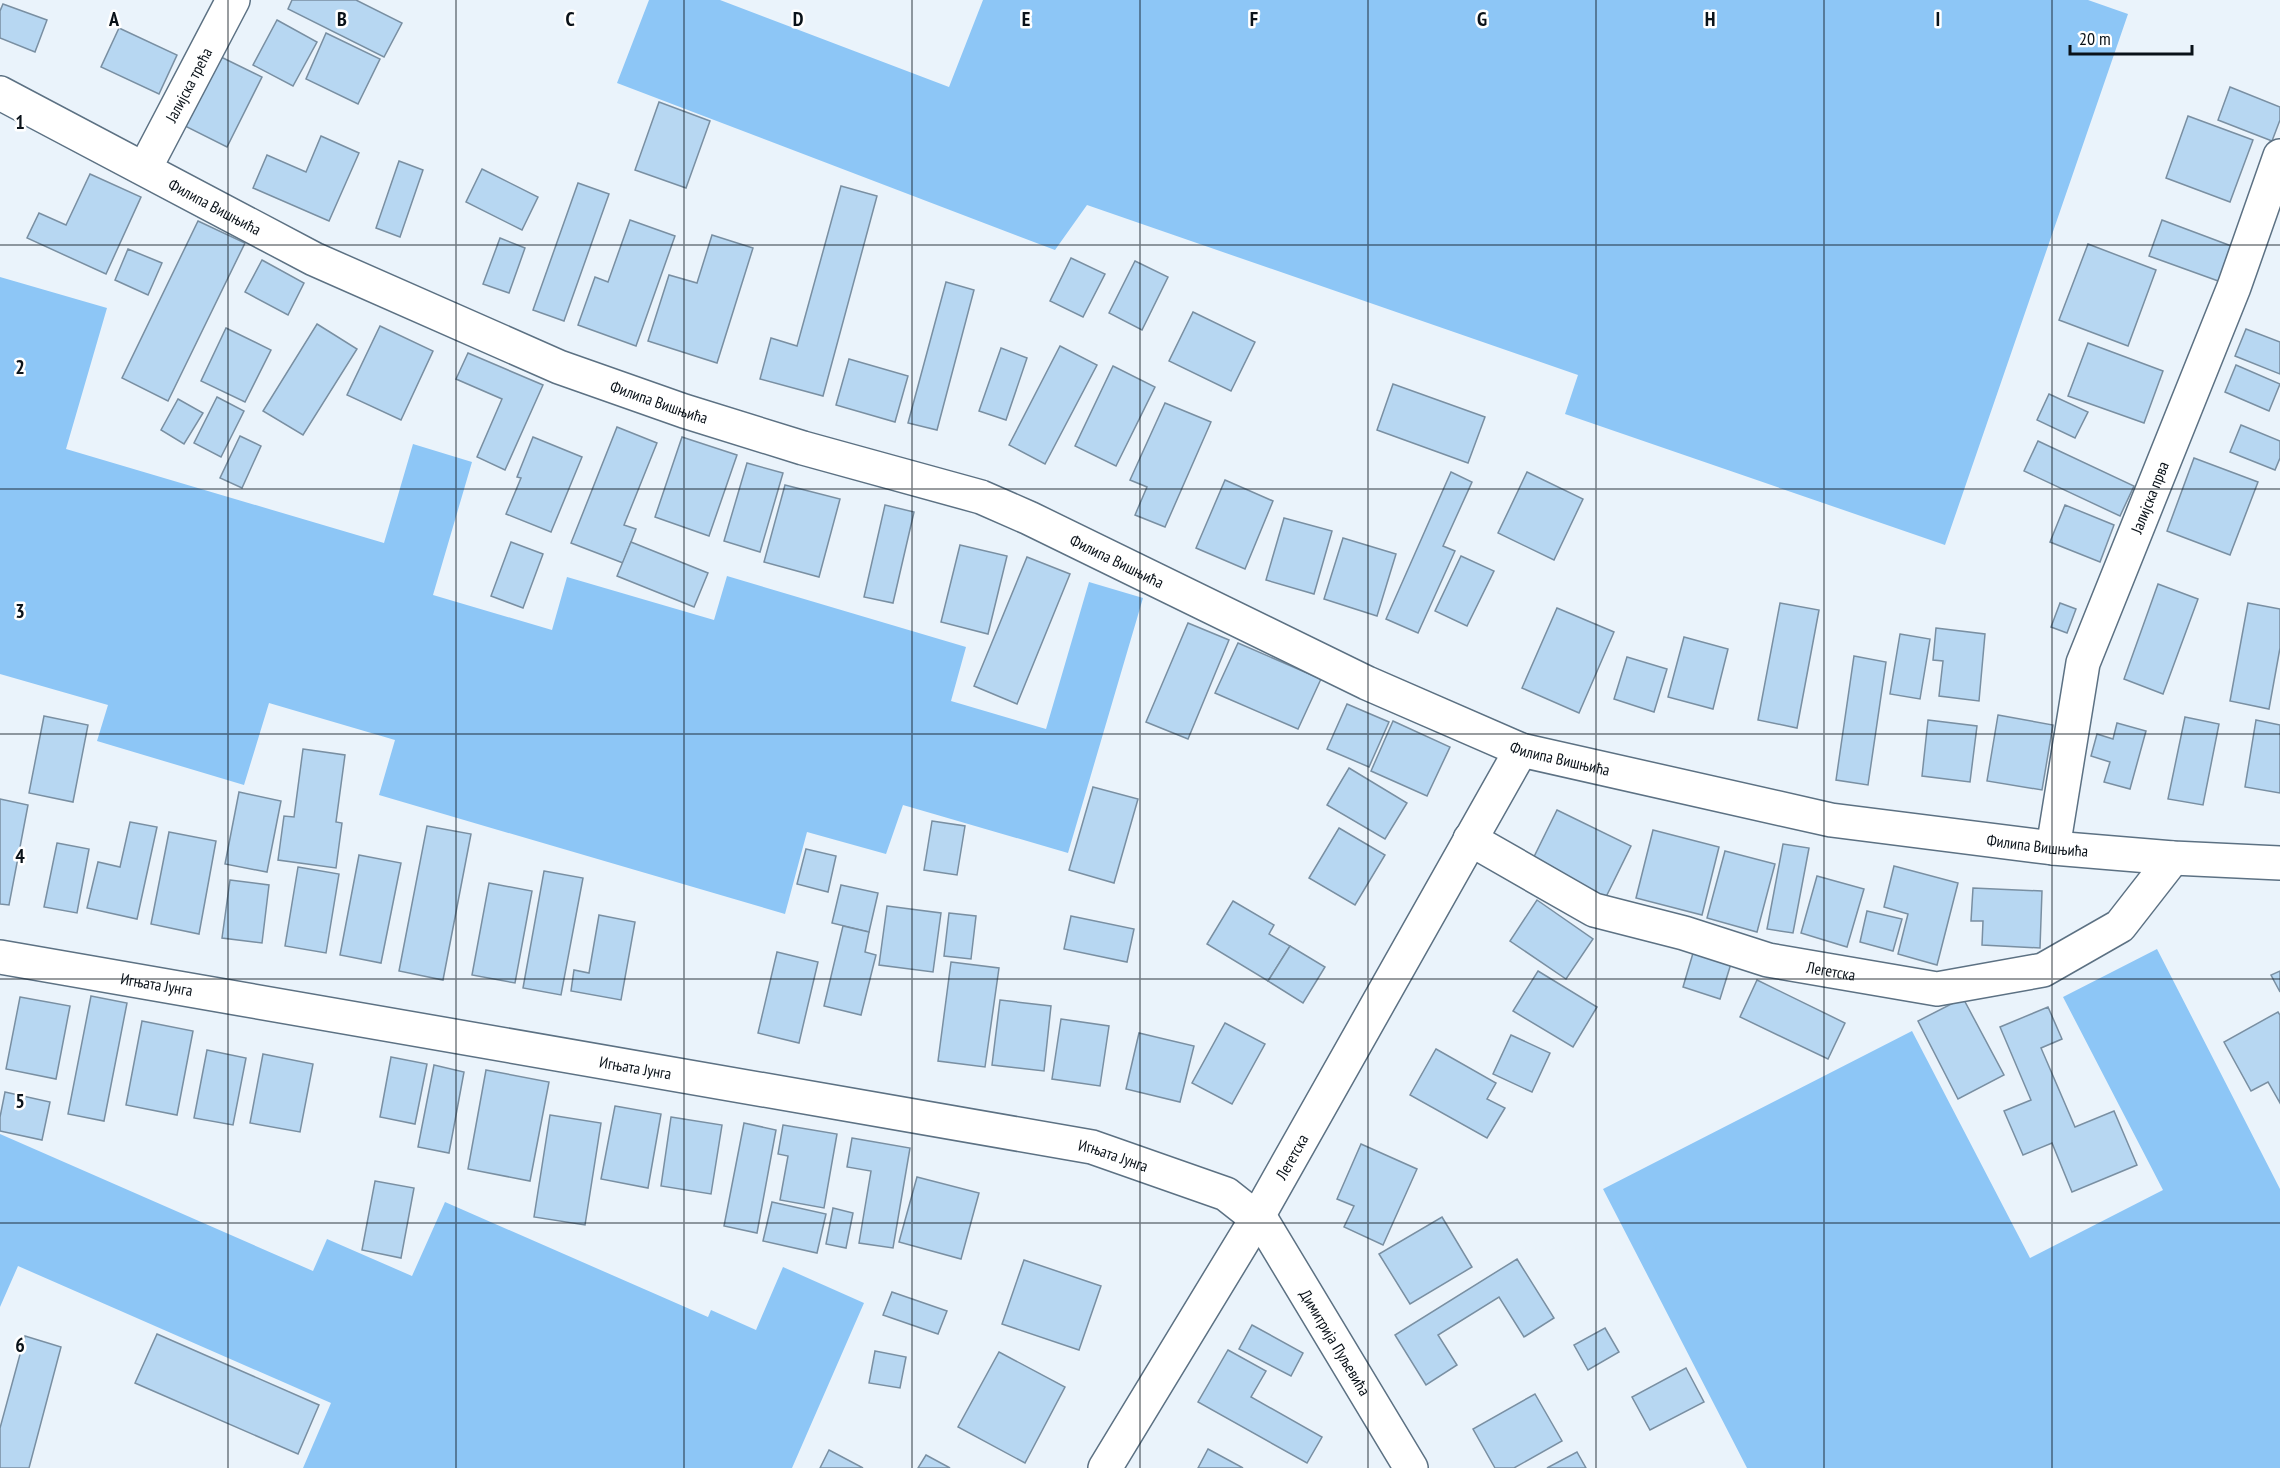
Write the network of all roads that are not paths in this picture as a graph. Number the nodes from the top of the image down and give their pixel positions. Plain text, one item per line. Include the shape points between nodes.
1 (233, 0) edge
2 (0, 93) edge
3 (2280, 156) edge
4 (145, 168) junction
5 (1521, 750) junction
6 (1470, 839) junction
7 (2053, 848) junction
8 (2173, 858) junction
9 (2280, 863) edge
10 (0, 957) edge
11 (1257, 1218) junction
12 (1105, 1468) edge
13 (1411, 1468) edge

1 - 4 street, Јалијска трећа
2 - 4 street, Филипа Вишњића
3 - 7 street, Јалијска прва via 2234,287 2083,663
4 - 5 street, Филипа Вишњића via 314,259 559,367 684,411 981,497 1367,683
5 - 6 street, Легетска
5 - 7 street, Филипа Вишњића via 1831,820
6 - 8 street, Легетска via 1594,910 1768,960 1937,989 2043,970 2120,926
6 - 11 street, Легетска
7 - 8 street, Филипа Вишњића
8 - 9 street, Филипа Вишњића
10 - 11 street, Игњата Јунга via 1092,1147 1226,1194
11 - 12 street, Легетска
11 - 13 street, Димитрија Пуљевића via 1281,1251

